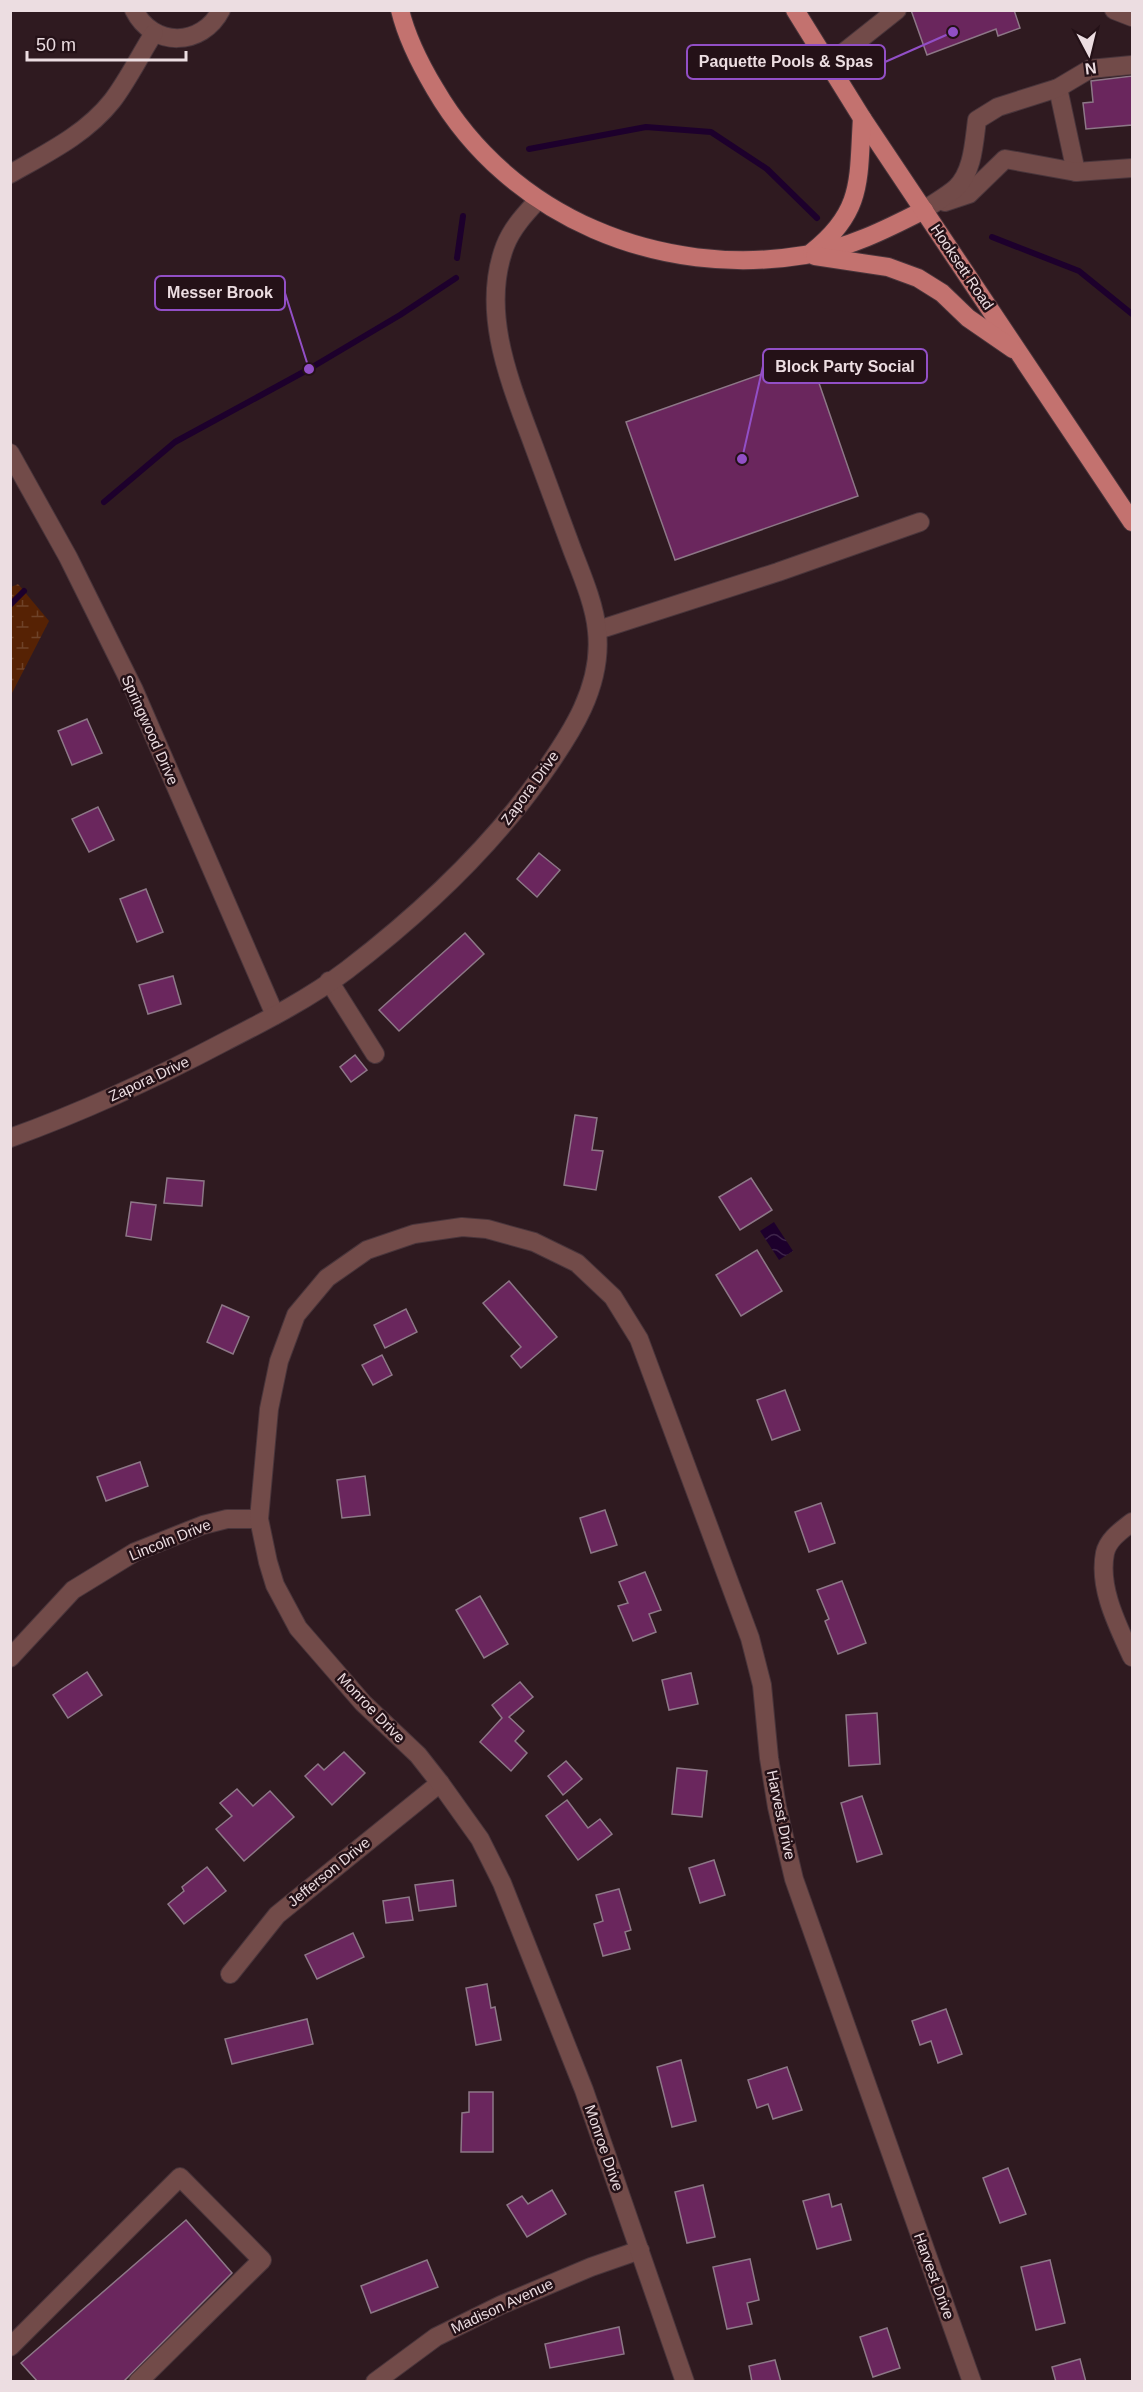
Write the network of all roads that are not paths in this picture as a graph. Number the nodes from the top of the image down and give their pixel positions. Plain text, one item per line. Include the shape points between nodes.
1 (134, 10) edge
2 (221, 10) edge
3 (400, 10) edge
4 (795, 10) edge
5 (897, 10) edge
6 (1114, 10) edge
7 (1132, 17) edge
8 (154, 33) junction
9 (829, 63) junction
10 (1132, 65) edge
11 (1058, 88) junction
12 (862, 118) junction
13 (1132, 168) edge
14 (1076, 172) junction
15 (10, 174) edge
16 (538, 200) junction
17 (924, 210) junction
18 (807, 255) junction
19 (1022, 355) junction
20 (10, 453) edge
21 (920, 522) dead end
22 (1132, 522) edge
23 (597, 630) junction
24 (329, 981) junction
25 (275, 1016) junction
26 (375, 1054) dead end
27 (10, 1138) edge
28 (577, 1263) joint
29 (259, 1519) junction
30 (1132, 1522) edge
31 (1132, 1657) edge
32 (10, 1658) edge
33 (440, 1783) junction
34 (230, 1974) dead end
35 (639, 2250) junction
36 (10, 2347) edge
37 (138, 2382) edge
38 (375, 2382) edge
39 (685, 2382) edge
40 (972, 2382) edge

1 - 8 street
2 - 8 street via 209,28 192,37 172,39
3 - 16 main road via 422,67 464,132 493,163
4 - 9 main road, Hooksett Road
5 - 9 street
6 - 7 street
8 - 15 street via 112,100 96,118 76,135
9 - 12 main road, Hooksett Road
10 - 11 street via 1090,69
11 - 14 street
11 - 17 street via 998,107 977,120 966,174 957,188
12 - 17 main road, Hooksett Road
12 - 18 main road via 858,184 850,209 840,225
13 - 14 street
14 - 17 street via 1005,159 969,194
16 - 18 main road via 599,232 666,254 737,261
16 - 23 street, Zapora Drive via 514,228 504,248 496,281 497,325 507,374 584,581
17 - 18 main road via 880,232
17 - 19 main road, Hooksett Road
18 - 19 main road via 888,267 918,278
19 - 22 main road, Hooksett Road
20 - 25 street, Springwood Drive via 68,557 134,690
21 - 23 street
23 - 24 street, Zapora Drive via 596,670 589,697 523,801 492,839 421,909
24 - 25 street, Zapora Drive
24 - 26 street
25 - 27 street, Zapora Drive via 154,1079
28 - 29 street, Monroe Drive via 534,1242 487,1229 462,1227 414,1234 367,1250 327,1278 296,1315 279,1361 268,1409
28 - 40 street, Harvest Drive via 613,1297 639,1339 750,1638 762,1685 777,1807 795,1879
29 - 32 street, Lincoln Drive via 227,1519 203,1525 135,1552 73,1590
29 - 33 street, Monroe Drive via 275,1585 298,1628
30 - 31 street via 1116,1533 1105,1552 1105,1579 1115,1620
33 - 34 street, Jefferson Drive via 277,1915
33 - 35 street, Monroe Drive via 480,1839 502,1883 584,2090
35 - 38 street, Madison Avenue via 501,2305 445,2332
35 - 39 street, Monroe Drive
36 - 37 street via 180,2177 262,2260

